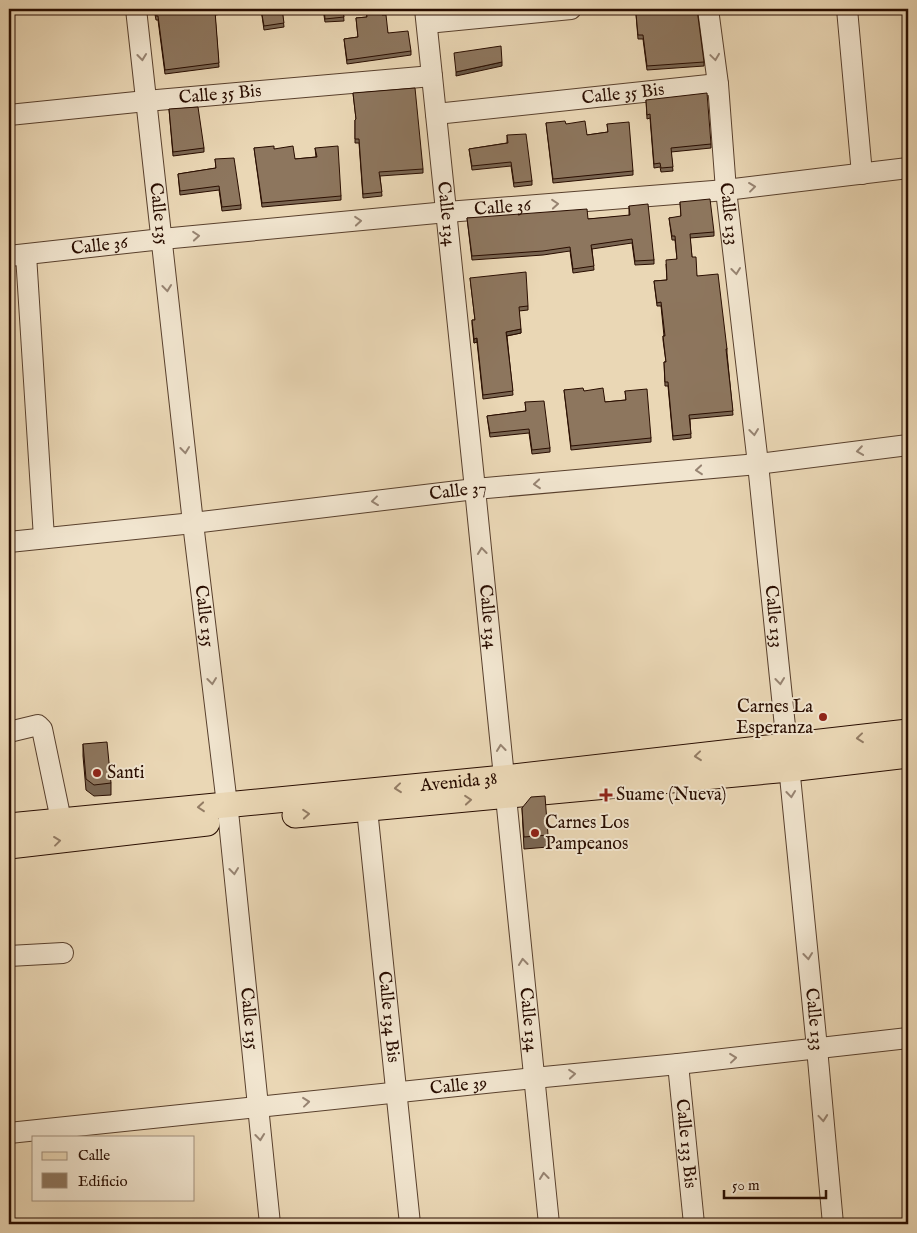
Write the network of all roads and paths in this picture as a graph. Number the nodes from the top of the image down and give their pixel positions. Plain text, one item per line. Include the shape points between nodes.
1 (136, 9) edge
2 (571, 9) edge
3 (708, 9) edge
4 (846, 9) edge
5 (426, 16) edge
6 (432, 76) junction
7 (718, 84) junction
8 (146, 100) junction
9 (436, 114) junction
10 (9, 115) edge
11 (908, 168) edge
12 (862, 174) junction
13 (726, 190) junction
14 (447, 212) junction
15 (162, 239) junction
16 (17, 255) edge
17 (908, 444) edge
18 (758, 464) junction
19 (476, 489) junction
20 (193, 523) junction
21 (44, 538) junction
22 (9, 542) edge
23 (9, 732) edge
24 (908, 732) edge
25 (908, 755) edge
26 (788, 757) junction
27 (505, 787) junction
28 (367, 809) junction
29 (228, 813) junction
30 (61, 820) junction
31 (9, 826) edge
32 (9, 846) edge
33 (63, 952) dead end
34 (9, 956) edge
35 (908, 1038) edge
36 (817, 1048) junction
37 (678, 1064) junction
38 (534, 1078) junction
39 (395, 1093) junction
40 (257, 1106) junction
41 (9, 1133) edge
42 (270, 1224) edge
43 (410, 1224) edge
44 (549, 1224) edge
45 (694, 1224) edge
46 (833, 1224) edge

1 -> 8 street, Calle 135
2 - 5 street
3 -> 7 street, Calle 133
4 - 12 street
5 - 6 street, Calle 134
6 - 8 street, Calle 35 Bis
6 - 9 street, Calle 134
7 - 9 street, Calle 35 Bis
7 - 13 street, Calle 133
8 - 10 street, Calle 35 Bis
8 - 15 street, Calle 135
9 - 14 street, Calle 134
11 - 12 street, Calle 36
13 -> 12 street, Calle 36
14 -> 13 street, Calle 36
13 -> 18 street, Calle 133
15 -> 14 street, Calle 36
14 - 19 street, Calle 134
15 - 16 street, Calle 36
15 -> 20 street, Calle 135
16 - 21 street
17 -> 18 street, Calle 37
18 -> 19 street, Calle 37
18 -> 26 street, Calle 133
19 -> 20 street, Calle 37
27 -> 19 street, Calle 134
20 - 21 street, Calle 37
20 -> 29 street, Calle 135
21 - 22 street, Calle 37
23 - 30 street via 38,725 42,729
24 -> 26 main road, Avenida 38
25 - 26 main road, Avenida 38
26 - 27 main road, Avenida 38
26 -> 36 street, Calle 133
28 -> 27 main road, Avenida 38
27 -> 29 main road, Avenida 38
38 -> 27 street, Calle 134
29 -> 28 main road, Avenida 38
28 - 39 street, Calle 134 Bis
29 -> 30 main road, Avenida 38
32 -> 29 main road, Avenida 38
29 -> 40 street, Calle 135
30 - 31 main road, Avenida 38
33 - 34 street
35 - 36 street, Calle 39
37 -> 36 street, Calle 39
36 -> 46 street, Calle 133
38 -> 37 street, Calle 39
37 - 45 street, Calle 133 Bis
38 - 39 street, Calle 39
44 -> 38 street, Calle 134
40 -> 39 street, Calle 39
39 - 43 street, Calle 134 Bis
40 - 41 street, Calle 39
40 -> 42 street, Calle 135

